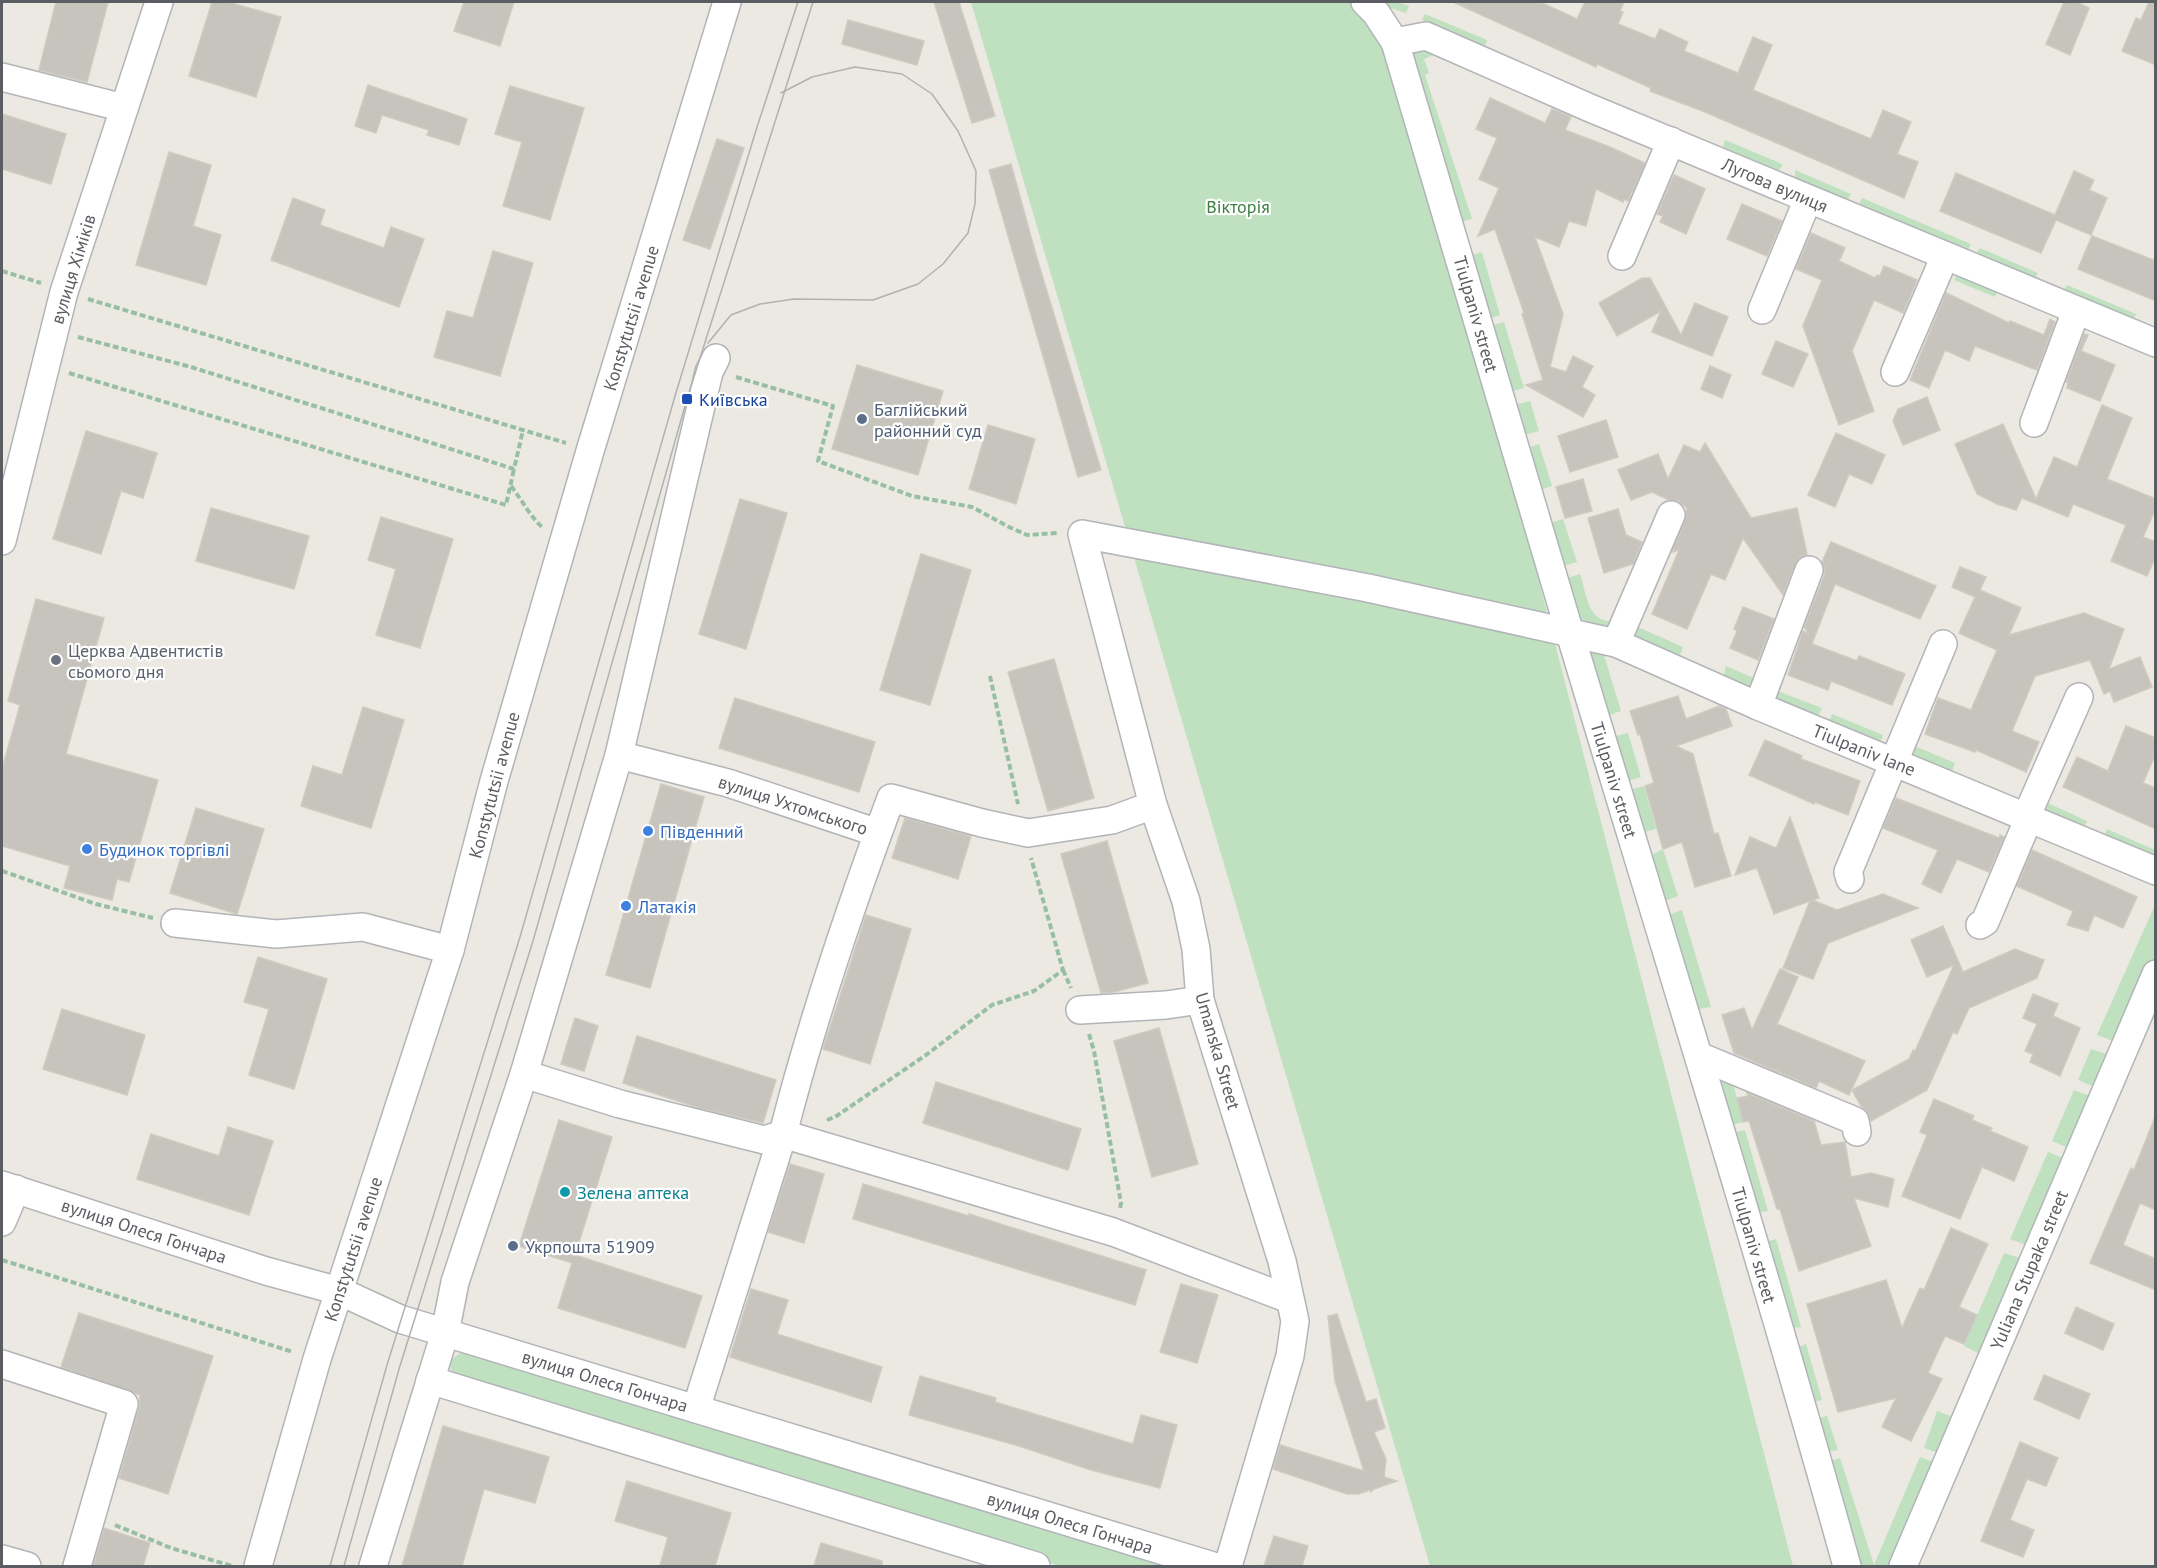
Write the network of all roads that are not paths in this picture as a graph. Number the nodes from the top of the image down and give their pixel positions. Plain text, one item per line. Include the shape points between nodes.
1 (159, 2) edge
2 (728, 2) edge
3 (1365, 2) edge
4 (1395, 42) junction
5 (2, 76) edge
6 (124, 108) junction
7 (1671, 141) junction
8 (1808, 199) junction
9 (1622, 256) dead end
10 (1945, 256) junction
11 (1762, 310) dead end
12 (2076, 311) junction
13 (2156, 343) edge
14 (712, 365) road end
15 (1894, 372) dead end
16 (2034, 423) dead end
17 (1671, 515) dead end
18 (1082, 534) joint
19 (2, 541) edge
20 (1809, 570) dead end
21 (1570, 634) junction
22 (1616, 643) junction
23 (1943, 644) dead end
24 (2079, 697) dead end
25 (1758, 706) junction
26 (619, 755) junction
27 (1894, 762) junction
28 (1153, 805) junction
29 (2028, 820) junction
30 (878, 832) junction
31 (2156, 871) edge
32 (1850, 879) dead end
33 (175, 923) road end
34 (1980, 926) dead end
35 (450, 950) junction
36 (2156, 974) edge
37 (1200, 1000) junction
38 (1080, 1010) road end
39 (1699, 1056) junction
40 (524, 1074) junction
41 (1857, 1132) dead end
42 (783, 1134) junction
43 (9, 1187) edge
44 (2, 1222) edge
45 (339, 1291) junction
46 (1289, 1299) junction
47 (445, 1333) junction
48 (2, 1364) edge
49 (430, 1380) junction
50 (696, 1409) junction
51 (2, 1559) edge
52 (27, 1566) edge
53 (77, 1566) edge
54 (258, 1566) edge
55 (373, 1566) edge
56 (1036, 1566) edge
57 (1213, 1566) edge
58 (1228, 1566) edge
59 (1847, 1566) edge
60 (1903, 1566) edge

1 - 6 street, вулиця Хіміків
2 - 35 street, Konstytutsii avenue via 559,558
3 - 4 street, Tiulpaniv street
4 - 7 street, Лугова вулиця via 1426,36
4 - 21 street, Tiulpaniv street
5 - 6 street
6 - 19 street, вулиця Хіміків via 64,292
7 - 8 street, Лугова вулиця
7 - 9 street
8 - 10 street, Лугова вулиця
8 - 11 street
10 - 12 street, Лугова вулиця
10 - 15 street
12 - 13 street, Лугова вулиця
12 - 16 street
14 - 26 street
17 - 22 street
18 - 21 street, Tiulpaniv lane via 1368,588
18 - 28 street, Umanska Street
20 - 25 street
21 - 22 street, Tiulpaniv lane
21 - 39 street, Tiulpaniv street
22 - 25 street, Tiulpaniv lane
23 - 27 street
24 - 29 street
25 - 27 street, Tiulpaniv lane
26 - 30 street, вулиця Ухтомського via 728,783
26 - 40 street
27 - 29 street, Tiulpaniv lane
27 - 32 street via 1848,872
28 - 30 street, вулиця Ухтомського via 1112,820 1028,833 891,798
28 - 37 street, Umanska Street via 1185,901 1196,949
29 - 31 street, Tiulpaniv lane
29 - 34 street
30 - 42 street via 840,938
33 - 35 street via 276,934 363,927
35 - 45 street, Konstytutsii avenue
36 - 60 street, Yuliana Stupaka street
37 - 38 street
37 - 46 street, Umanska Street via 1282,1261
39 - 41 street via 1855,1121
39 - 59 street, Tiulpaniv street
40 - 42 street via 620,1104 764,1140
40 - 47 street via 454,1282
42 - 46 street via 1113,1232
42 - 50 street
43 - 44 street
43 - 45 street, вулиця Олеся Гончара
45 - 47 street, вулиця Олеся Гончара via 400,1319
45 - 54 street, Konstytutsii avenue
46 - 58 street, Umanska Street via 1295,1321 1290,1356
47 - 49 street
47 - 50 street, вулиця Олеся Гончара
48 - 53 street via 124,1404
49 - 55 street
49 - 56 street
50 - 57 street, вулиця Олеся Гончара
51 - 52 street

